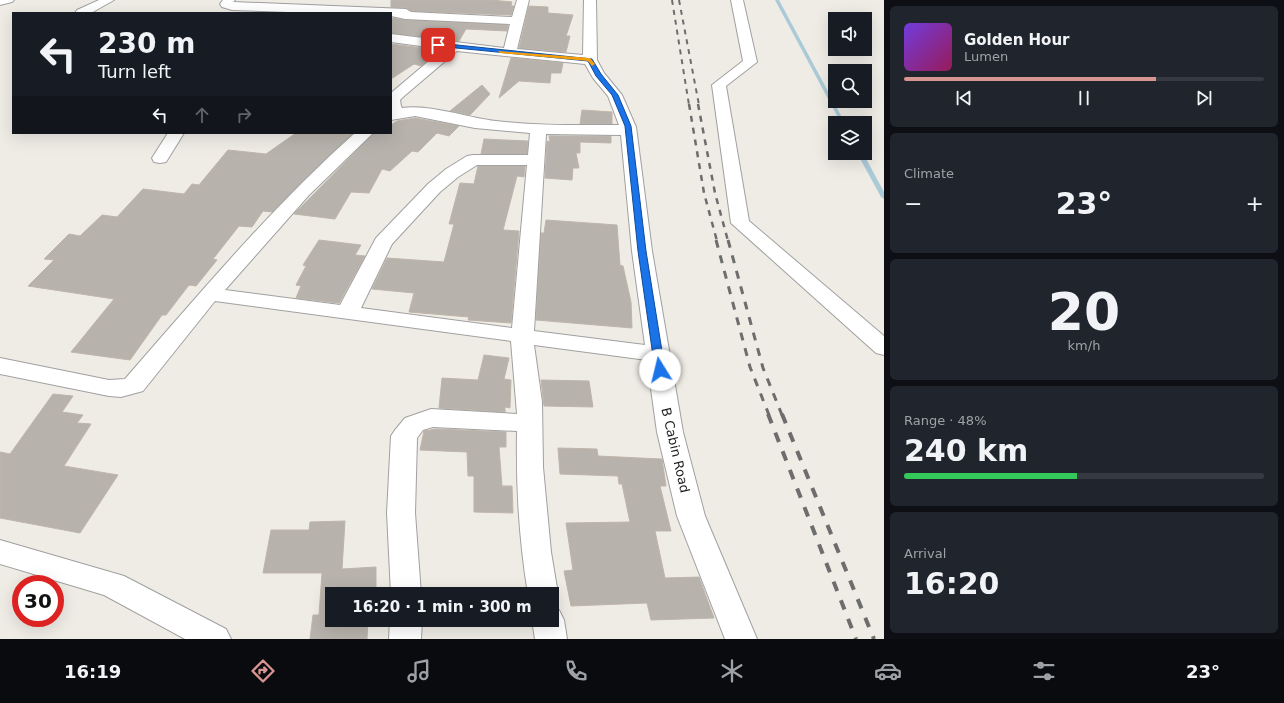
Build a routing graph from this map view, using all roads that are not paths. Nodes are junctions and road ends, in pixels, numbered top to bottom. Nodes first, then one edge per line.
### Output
1 (8, 0) edge
2 (108, 0) edge
3 (229, 0) edge
4 (342, 0) edge
5 (413, 0) edge
6 (523, 0) edge
7 (590, 0) edge
8 (737, 0) edge
9 (0, 1) edge
10 (467, 6) dead end
11 (335, 10) junction
12 (83, 12) edge
13 (370, 12) edge
14 (392, 13) edge
15 (405, 14) junction
16 (463, 18) junction
17 (517, 21) junction
18 (392, 35) edge
19 (392, 37) edge
20 (454, 47) junction
21 (509, 53) junction
22 (590, 60) junction
23 (394, 113) edge
24 (538, 128) junction
25 (628, 130) junction
26 (175, 134) edge
27 (364, 134) edge
28 (160, 158) dead end
29 (535, 160) junction
30 (210, 294) junction
31 (347, 313) junction
32 (522, 336) junction
33 (884, 348) edge
34 (658, 354) junction
35 (0, 366) edge
36 (530, 423) junction
37 (0, 552) edge
38 (406, 587) edge
39 (543, 587) edge
40 (406, 627) edge
41 (549, 627) edge
42 (215, 639) edge
43 (405, 639) edge
44 (551, 639) edge
45 (741, 639) edge

1 - 9 street
2 - 12 street
3 - 11 street
4 - 11 street
5 - 15 street
6 - 17 street
7 - 22 street, B Cabin Road
8 - 33 street
10 - 16 street
11 - 13 street
14 - 15 street
15 - 16 street
15 - 18 street
16 - 17 street
17 - 21 street
19 - 20 street
20 - 21 street
20 - 23 street
21 - 22 street
22 - 25 street, B Cabin Road
23 - 24 street
24 - 25 street
24 - 29 street
25 - 34 street, B Cabin Road
26 - 28 street
27 - 30 street
29 - 31 street
29 - 32 street
30 - 31 street
30 - 35 street
31 - 32 street
32 - 34 street
32 - 36 street
34 - 45 street, B Cabin Road
36 - 38 street
36 - 39 street
37 - 42 street
40 - 43 street
41 - 44 street

